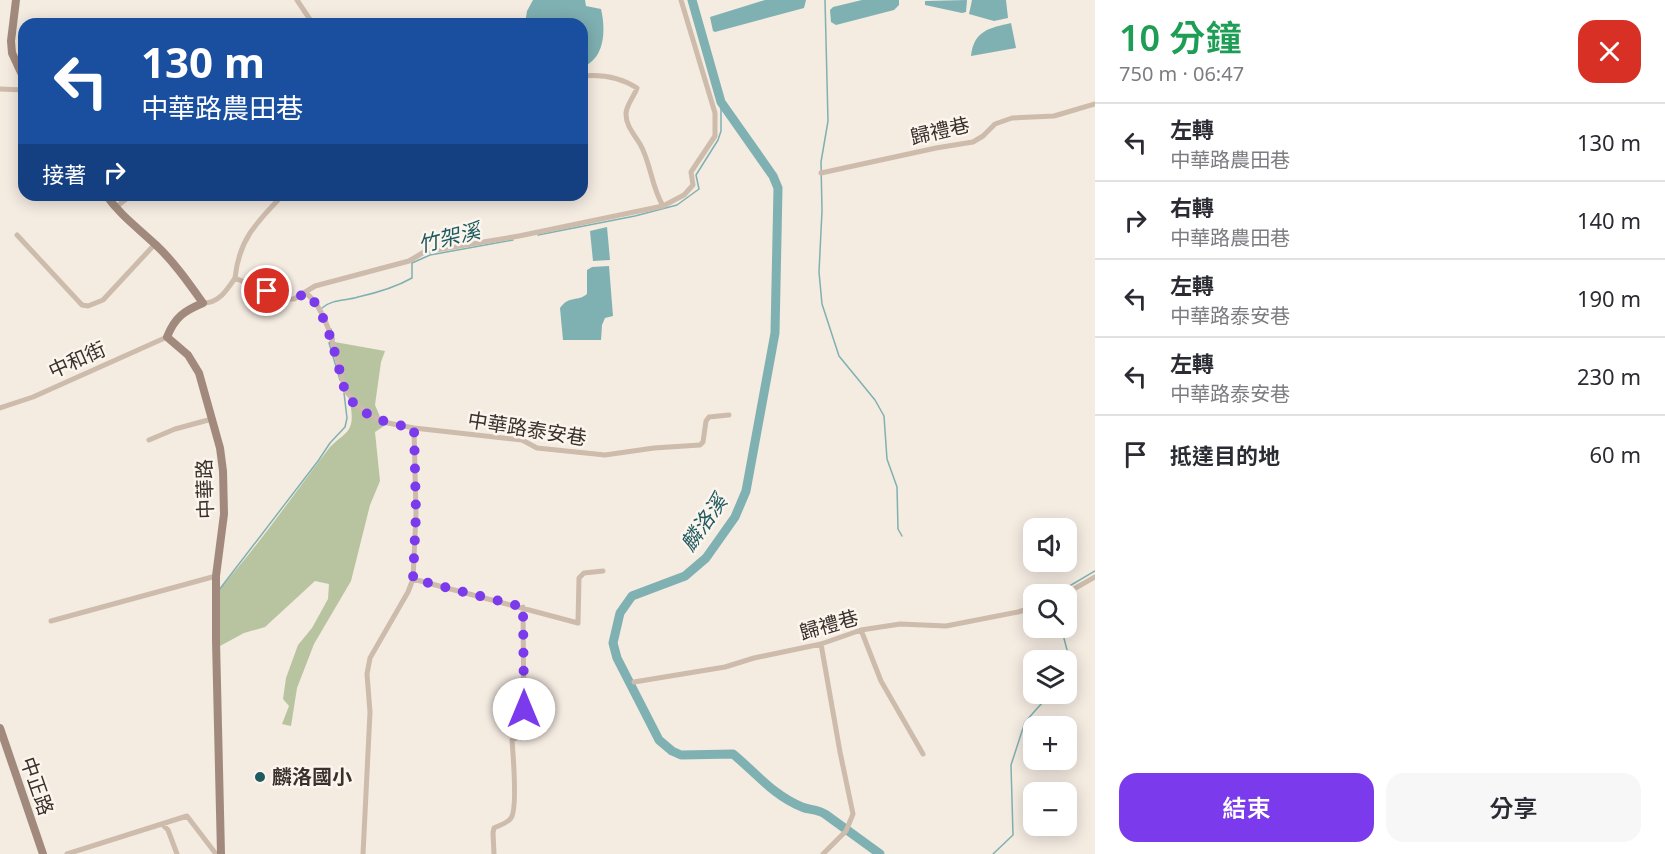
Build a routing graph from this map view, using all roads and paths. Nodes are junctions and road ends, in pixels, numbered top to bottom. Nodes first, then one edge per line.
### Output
1 (16, 0) edge
2 (297, 0) edge
3 (681, 0) edge
4 (309, 18) edge
5 (18, 66) edge
6 (588, 76) edge
7 (0, 89) edge
8 (18, 90) edge
9 (1095, 104) edge
10 (821, 173) dead end
11 (110, 201) edge
12 (124, 201) edge
13 (278, 201) edge
14 (663, 206) junction
15 (115, 208) junction
16 (17, 235) dead end
17 (155, 244) junction
18 (235, 278) junction
19 (306, 293) junction
20 (203, 303) junction
21 (167, 337) junction
22 (0, 408) edge
23 (729, 415) dead end
24 (212, 419) junction
25 (414, 428) junction
26 (149, 440) dead end
27 (603, 571) dead end
28 (216, 576) junction
29 (1095, 577) edge
30 (413, 579) junction
31 (1077, 587) edge
32 (523, 607) junction
33 (1023, 610) edge
34 (51, 621) dead end
35 (861, 630) junction
36 (821, 644) junction
37 (634, 682) dead end
38 (0, 728) edge
39 (923, 754) dead end
40 (163, 825) junction
41 (43, 854) edge
42 (67, 854) edge
43 (177, 854) edge
44 (216, 854) edge
45 (221, 854) edge
46 (363, 854) edge
47 (494, 854) edge
48 (823, 854) edge

1 - 5 street
2 - 4 street
3 - 14 street
6 - 14 street
7 - 8 street
9 - 10 street, 歸禮巷
11 - 15 street
12 - 15 street
13 - 18 street
14 - 19 street
15 - 17 street
16 - 17 street
17 - 20 street
18 - 19 street
18 - 20 street
19 - 25 street, 中華路泰安巷
20 - 21 street
21 - 22 street, 中和街
21 - 24 street, 中華路
23 - 25 street, 中華路泰安巷
24 - 26 street
24 - 28 street, 中華路
25 - 30 street
27 - 32 street
28 - 34 street
28 - 45 street, 中華路
29 - 31 street
30 - 32 street
30 - 46 street
32 - 47 street
33 - 35 street, 歸禮巷
35 - 36 street, 歸禮巷
35 - 39 street
36 - 37 street, 歸禮巷
36 - 48 street
38 - 41 street, 中正路
40 - 42 street
40 - 43 street
40 - 44 street

